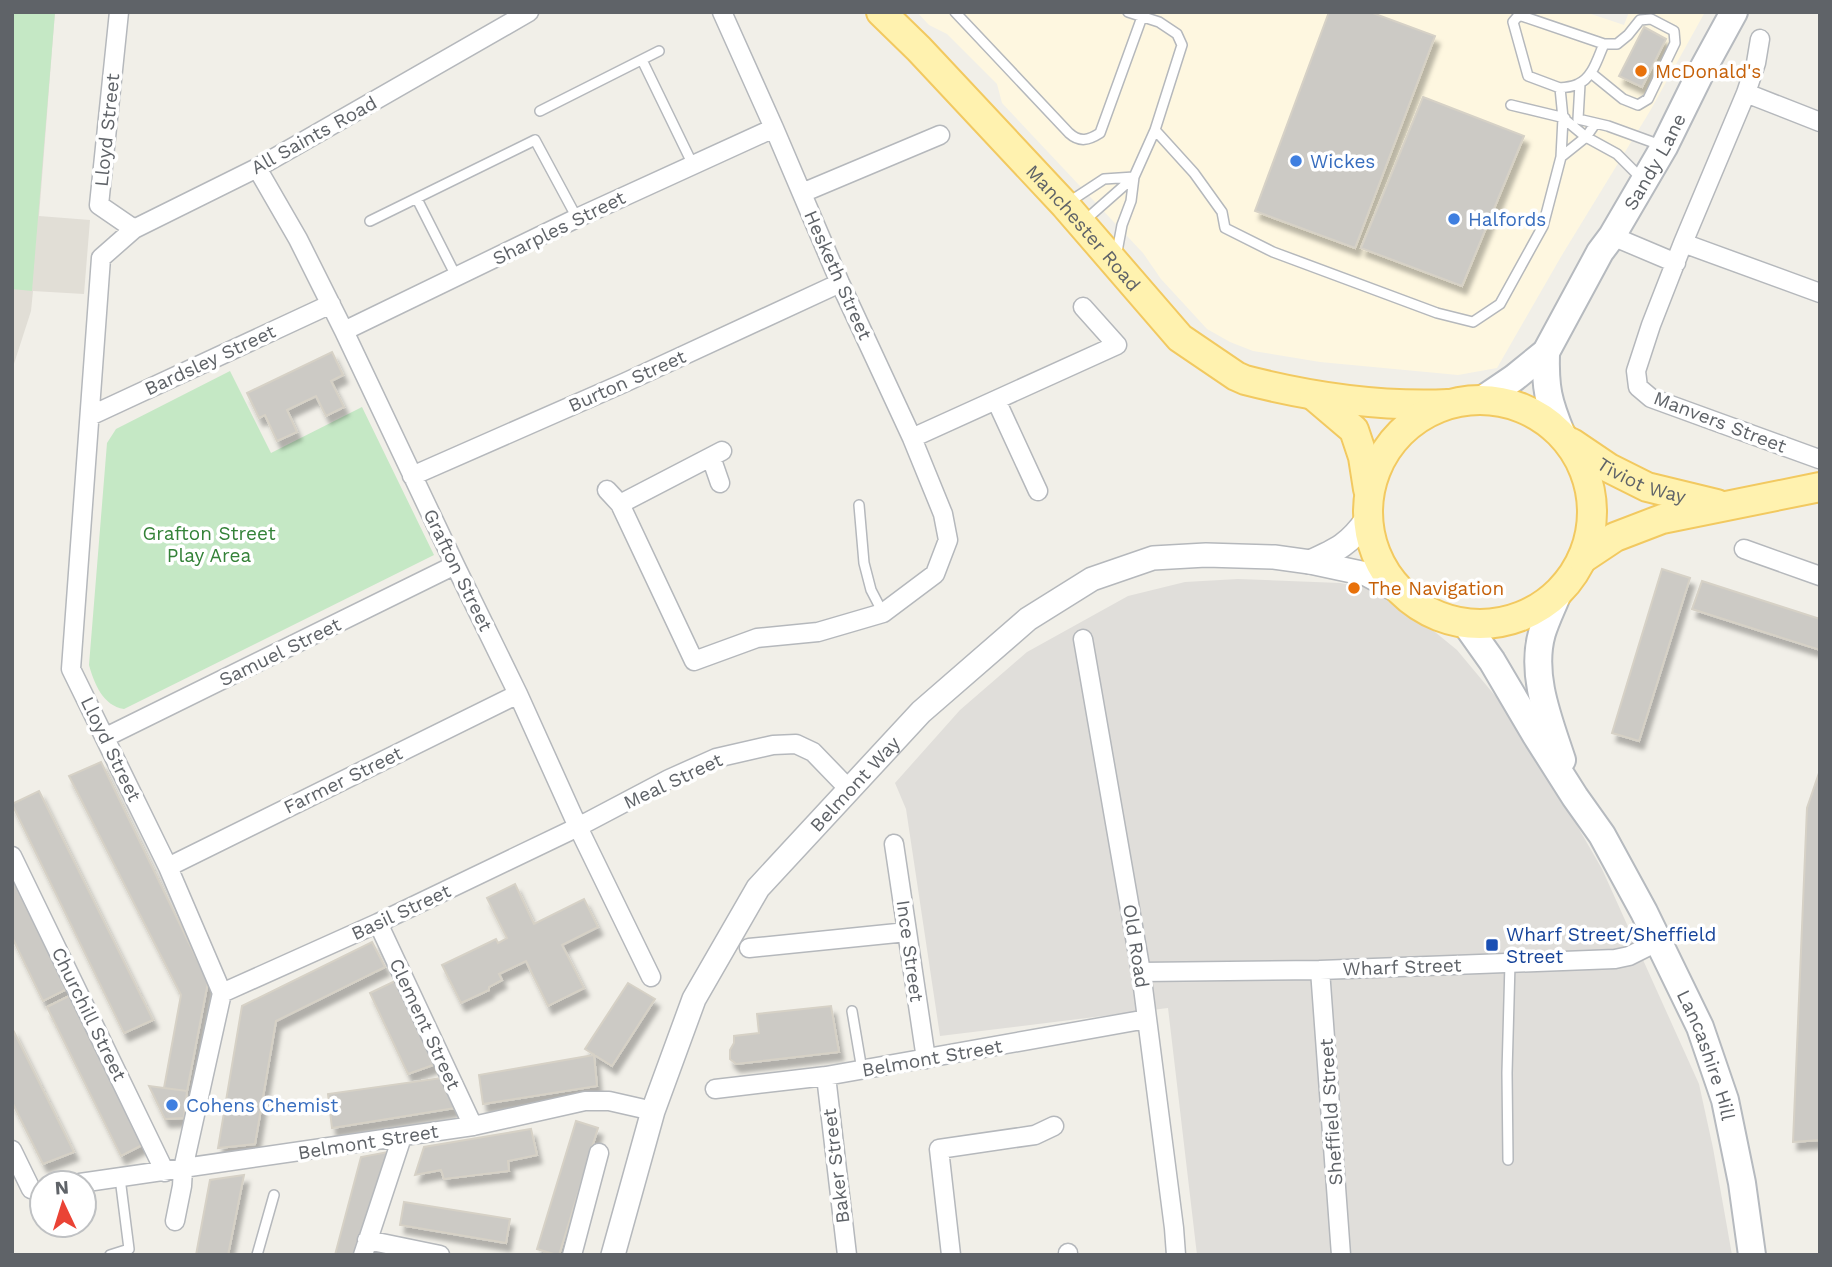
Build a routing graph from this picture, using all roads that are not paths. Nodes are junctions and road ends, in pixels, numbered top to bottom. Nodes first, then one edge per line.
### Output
1 (119, 12) edge
2 (529, 12) edge
3 (722, 12) edge
4 (881, 12) edge
5 (955, 12) edge
6 (1128, 12) edge
7 (1734, 12) edge
8 (1142, 17) junction
9 (1760, 39) dead end
10 (1604, 44) junction
11 (659, 51) dead end
12 (642, 60) junction
13 (1591, 73) junction
14 (1580, 84) junction
15 (1560, 88) junction
16 (1746, 93) junction
17 (1511, 105) dead end
18 (540, 111) dead end
19 (1563, 118) junction
20 (1578, 119) junction
21 (1819, 119) edge
22 (1595, 124) junction
23 (774, 128) junction
24 (1155, 130) junction
25 (940, 135) dead end
26 (1586, 137) junction
27 (1664, 147) junction
28 (1561, 158) junction
29 (693, 165) junction
30 (257, 168) junction
31 (1134, 177) junction
32 (1644, 182) junction
33 (802, 193) junction
34 (417, 199) junction
35 (1073, 214) junction
36 (576, 218) junction
37 (370, 221) dead end
38 (134, 229) junction
39 (1612, 236) junction
40 (1683, 243) junction
41 (101, 258) joint
42 (1115, 262) junction
43 (1675, 263) junction
44 (457, 278) junction
45 (840, 283) junction
46 (1818, 286) edge
47 (331, 304) junction
48 (1083, 307) dead end
49 (344, 331) junction
50 (1546, 352) junction
51 (1314, 396) junction
52 (1483, 399) junction
53 (996, 400) junction
54 (1448, 404) junction
55 (90, 416) junction
56 (912, 438) junction
57 (1564, 438) junction
58 (1819, 459) edge
59 (412, 476) junction
60 (720, 484) dead end
61 (1820, 487) edge
62 (607, 491) dead end
63 (1038, 491) dead end
64 (620, 505) junction
65 (859, 505) dead end
66 (1368, 506) junction
67 (1725, 506) junction
68 (1744, 549) dead end
69 (1582, 559) junction
70 (1310, 562) junction
71 (455, 565) junction
72 (1820, 576) edge
73 (1558, 593) junction
74 (1403, 594) junction
75 (883, 613) junction
76 (1465, 623) junction
77 (1083, 639) dead end
78 (518, 694) junction
79 (106, 737) junction
80 (842, 782) dead end
81 (1575, 797) junction
82 (578, 827) junction
83 (894, 844) dead end
84 (12, 856) edge
85 (168, 866) junction
86 (378, 923) junction
87 (907, 932) junction
88 (1659, 941) junction
89 (749, 948) dead end
90 (1510, 962) junction
91 (1320, 970) junction
92 (1141, 972) junction
93 (651, 977) dead end
94 (222, 993) junction
95 (852, 1011) dead end
96 (1147, 1019) junction
97 (926, 1059) junction
98 (862, 1070) junction
99 (826, 1076) junction
100 (715, 1089) dead end
101 (653, 1111) junction
102 (473, 1126) junction
103 (1054, 1126) dead end
104 (402, 1137) junction
105 (12, 1150) edge
106 (598, 1153) dead end
107 (1508, 1160) dead end
108 (174, 1170) junction
109 (28, 1175) edge
110 (120, 1178) junction
111 (98, 1181) edge
112 (274, 1195) dead end
113 (175, 1221) dead end
114 (365, 1248) edge
115 (110, 1255) edge
116 (257, 1255) edge
117 (440, 1255) edge
118 (572, 1255) edge
119 (613, 1255) edge
120 (847, 1255) edge
121 (951, 1255) edge
122 (1176, 1255) edge
123 (1341, 1255) edge
124 (1752, 1255) edge

1 - 38 street, Lloyd Street
2 - 30 street, All Saints Road
3 - 23 street, Hesketh Street
4 - 35 main road, Manchester Road
5 - 8 lane
6 - 8 lane
7 - 27 main road, Sandy Lane
8 - 24 lane
9 - 16 street
10 - 13 lane
10 - 13 lane
10 - 15 lane
11 - 12 lane
12 - 18 lane
12 - 29 lane
13 - 14 lane
14 - 15 lane
14 - 20 lane
15 - 19 lane
16 - 21 street
16 - 40 street
17 - 19 lane
19 - 20 lane
19 - 26 lane
19 - 28 lane
20 - 22 lane
22 - 26 lane
22 - 27 lane
23 - 29 street, Sharples Street
23 - 33 street, Hesketh Street
24 - 28 lane
24 - 31 lane
25 - 33 street
26 - 28 lane
26 - 32 lane
27 - 32 main road, Sandy Lane
29 - 36 street, Sharples Street
30 - 38 street, All Saints Road
30 - 47 street, Grafton Street
31 - 35 lane
31 - 35 lane
31 - 42 lane
32 - 39 main road, Sandy Lane
33 - 45 street, Hesketh Street
34 - 36 lane
34 - 37 lane
34 - 44 lane
35 - 42 main road, Manchester Road
36 - 44 street, Sharples Street
38 - 41 street, All Saints Road
39 - 43 street
39 - 50 main road, Sandy Lane
40 - 43 street
40 - 46 street
41 - 55 street, Lloyd Street
42 - 51 main road, Manchester Road
43 - 58 street, Manvers Street
44 - 49 street, Sharples Street
45 - 56 street, Hesketh Street
45 - 59 street, Burton Street
47 - 49 street, Grafton Street
47 - 55 street, Bardsley Street
48 - 53 street
49 - 59 street, Grafton Street
50 - 52 main road, Sandy Lane
50 - 57 main road, Sandy Lane
51 - 54 main road, Manchester Road
51 - 66 main road, Manchester Road
52 - 54 main road
52 - 57 main road
53 - 56 street
53 - 63 street
54 - 66 main road
55 - 79 street, Lloyd Street
56 - 75 street, Hesketh Street
57 - 67 main road, Tiviot Way
57 - 69 main road
59 - 71 street, Grafton Street
60 - 64 street
61 - 67 main road, Tiviot Way
62 - 64 street
64 - 75 street
65 - 75 lane
66 - 70 street
66 - 74 main road
67 - 69 main road, Tiviot Way
68 - 72 street
69 - 73 main road
70 - 74 street, Belmont Way
70 - 101 street, Belmont Way
71 - 78 street, Grafton Street
71 - 79 street, Samuel Street
73 - 76 main road
73 - 81 main road, Lancashire Hill
74 - 76 main road
76 - 81 main road, Lancashire Hill
77 - 92 street, Old Road
78 - 82 street, Grafton Street
78 - 85 street, Farmer Street
79 - 85 street, Lloyd Street
80 - 82 street, Meal Street
81 - 88 main road, Lancashire Hill
82 - 86 street, Basil Street
82 - 93 street, Grafton Street
83 - 87 street, Ince Street
84 - 108 street, Churchill Street
85 - 94 street, Lloyd Street
86 - 94 street, Basil Street
86 - 102 street, Clement Street
87 - 89 street
87 - 97 street, Ince Street
88 - 90 street, Wharf Street
88 - 124 main road, Lancashire Hill
90 - 91 street, Wharf Street
90 - 107 lane
91 - 92 street, Wharf Street
91 - 123 street, Sheffield Street
92 - 96 street, Old Road
94 - 108 street
95 - 98 lane
96 - 97 street, Belmont Street
96 - 122 street, Old Road
97 - 98 street, Belmont Street
98 - 99 street, Belmont Street
99 - 100 street, Belmont Street
99 - 120 street, Baker Street
101 - 102 street, Belmont Street
101 - 119 street, Belmont Way
102 - 104 street, Belmont Street
103 - 121 street
104 - 108 street, Belmont Street
104 - 114 street
105 - 109 street
106 - 118 street
108 - 110 street, Belmont Street
108 - 113 street
110 - 111 street, Belmont Street
110 - 115 lane
112 - 116 lane
114 - 117 street

